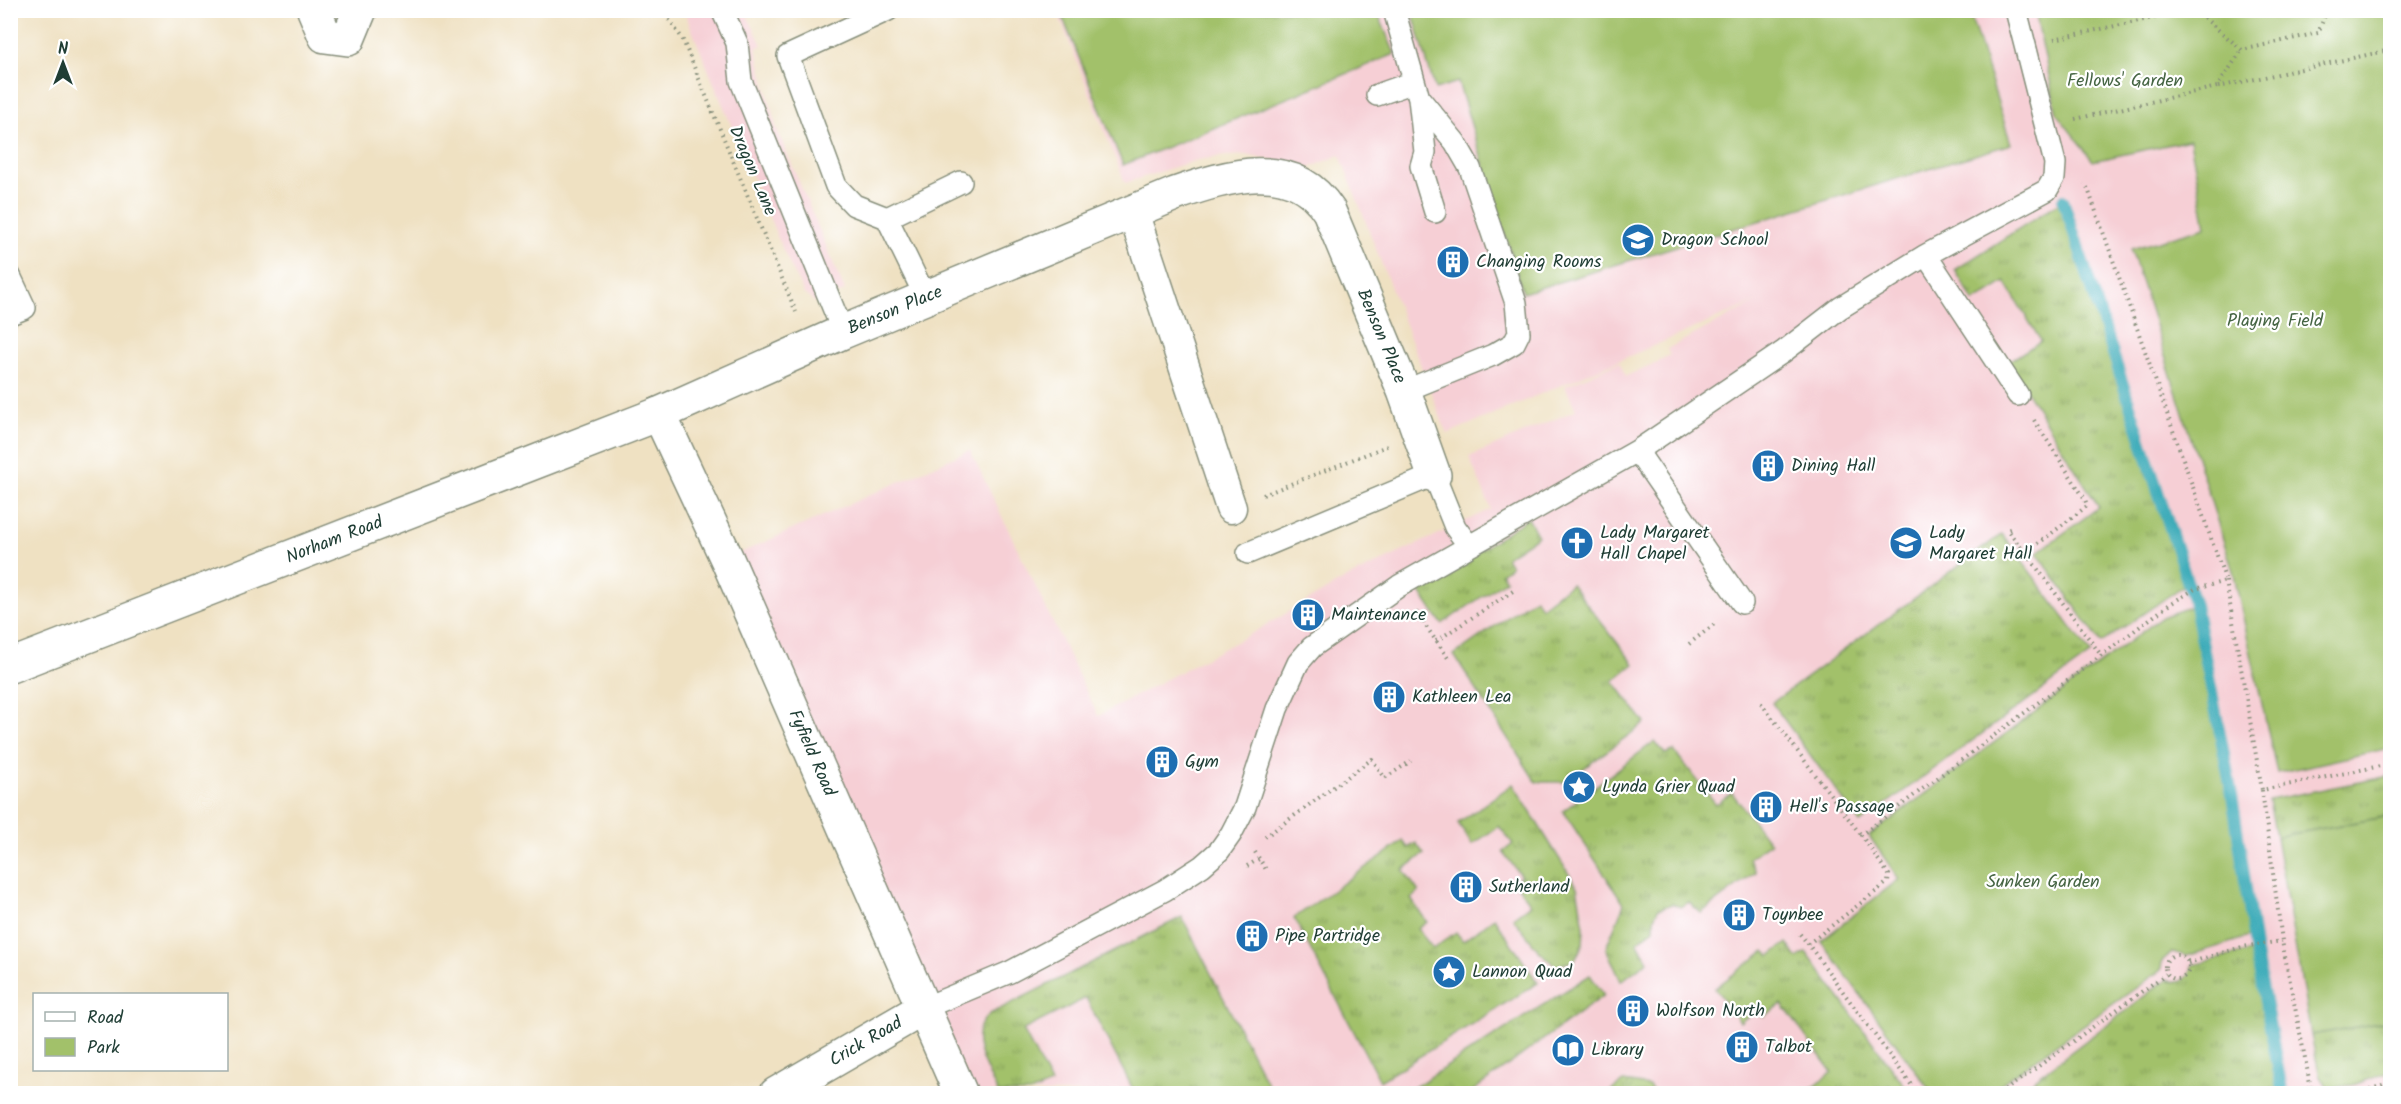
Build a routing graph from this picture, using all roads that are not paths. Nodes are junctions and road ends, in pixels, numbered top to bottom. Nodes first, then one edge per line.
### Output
1 (314, 10) edge
2 (360, 10) edge
3 (722, 10) edge
4 (888, 10) edge
5 (1394, 10) edge
6 (2016, 10) edge
7 (1417, 90) junction
8 (1377, 95) dead end
9 (961, 182) dead end
10 (1133, 212) junction
11 (1435, 212) dead end
12 (887, 218) junction
13 (1926, 255) junction
14 (10, 276) edge
15 (926, 298) junction
16 (10, 314) edge
17 (843, 332) junction
18 (1404, 391) junction
19 (2018, 394) road end
20 (659, 414) junction
21 (1637, 451) junction
22 (1434, 475) junction
23 (1231, 508) road end
24 (1470, 546) junction
25 (1248, 553) dead end
26 (1742, 603) road end
27 (10, 666) edge
28 (924, 1008) junction
29 (776, 1094) edge
30 (961, 1094) edge

1 - 2 street
3 - 17 lane
4 - 12 lane
5 - 7 lane
6 - 13 lane
7 - 8 lane
7 - 11 lane
7 - 18 lane
9 - 12 lane
10 - 15 street, Benson Place
10 - 18 street, Benson Place
10 - 23 street
12 - 15 lane
13 - 19 lane
13 - 21 lane
14 - 16 lane
15 - 17 street, Benson Place
17 - 20 street, Benson Place
18 - 22 street, Benson Place
20 - 27 street, Norham Road
20 - 28 street, Fyfield Road
21 - 24 lane
21 - 26 lane
22 - 24 lane
22 - 25 lane
24 - 28 lane
28 - 29 street, Crick Road
28 - 30 street, Fyfield Road

